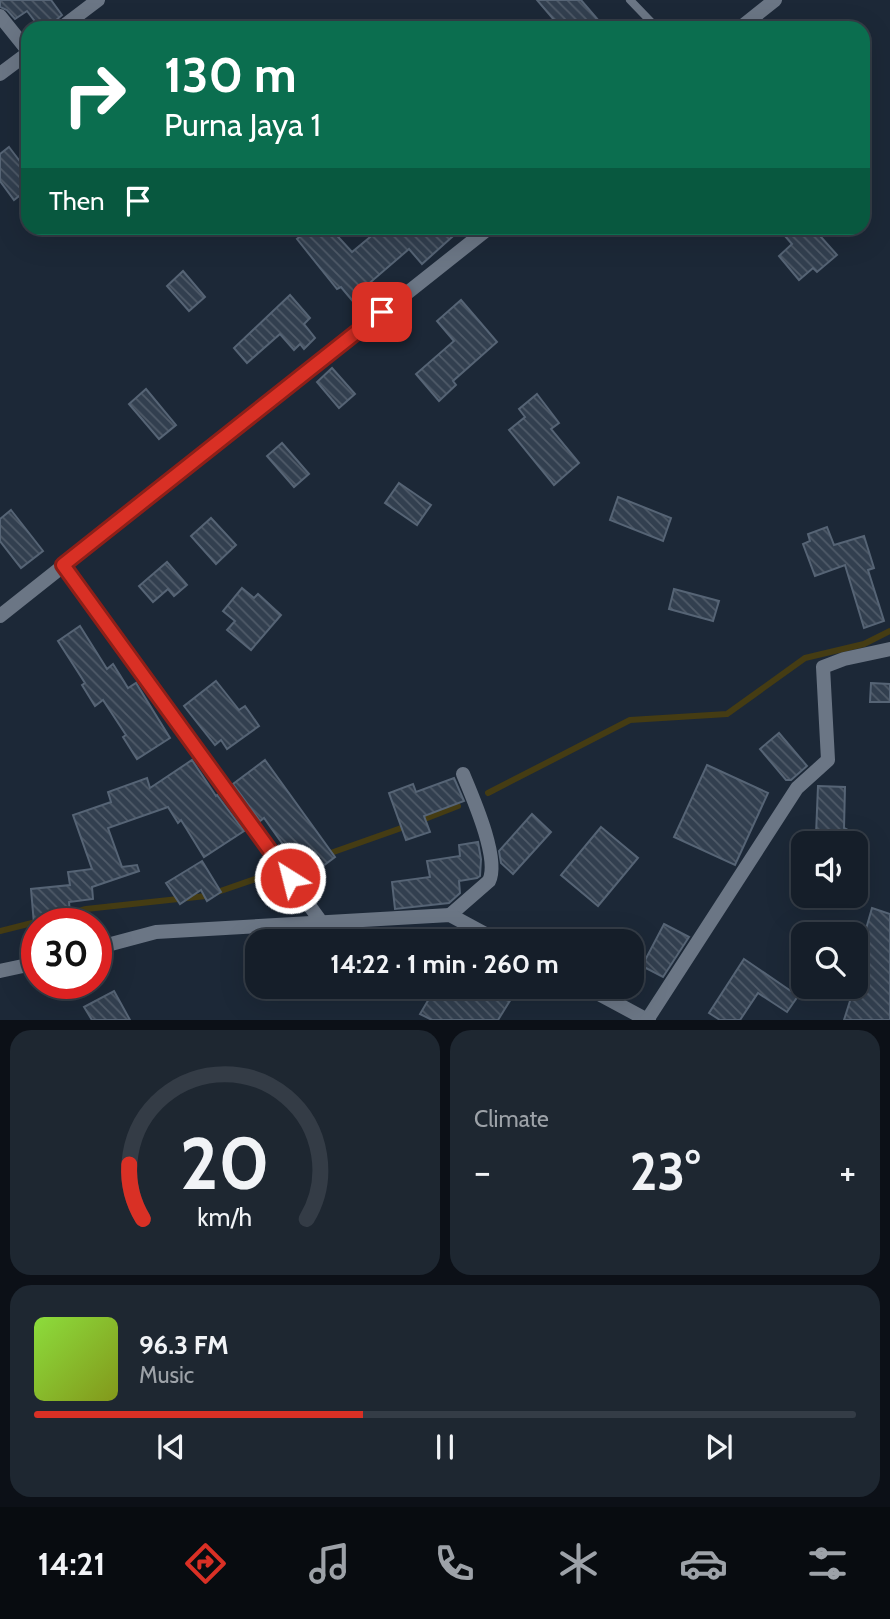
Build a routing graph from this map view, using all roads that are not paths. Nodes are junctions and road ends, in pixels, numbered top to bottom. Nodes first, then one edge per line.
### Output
1 (98, 0) edge
2 (630, 0) edge
3 (775, 0) edge
4 (0, 16) edge
5 (70, 21) edge
6 (650, 21) edge
7 (749, 21) edge
8 (21, 43) edge
9 (21, 58) edge
10 (0, 74) edge
11 (480, 235) edge
12 (63, 565) junction
13 (0, 616) edge
14 (890, 649) edge
15 (463, 774) dead end
16 (450, 915) junction
17 (322, 923) junction
18 (476, 929) edge
19 (112, 944) edge
20 (21, 966) edge
21 (0, 971) edge
22 (609, 999) edge
23 (648, 1020) edge

1 - 5 street
2 - 6 lane
3 - 7 street
4 - 8 street
9 - 10 street
11 - 12 street
12 - 13 street
12 - 17 street
14 - 23 street
15 - 16 street
16 - 17 street
16 - 18 street
17 - 19 street
20 - 21 street
22 - 23 street

